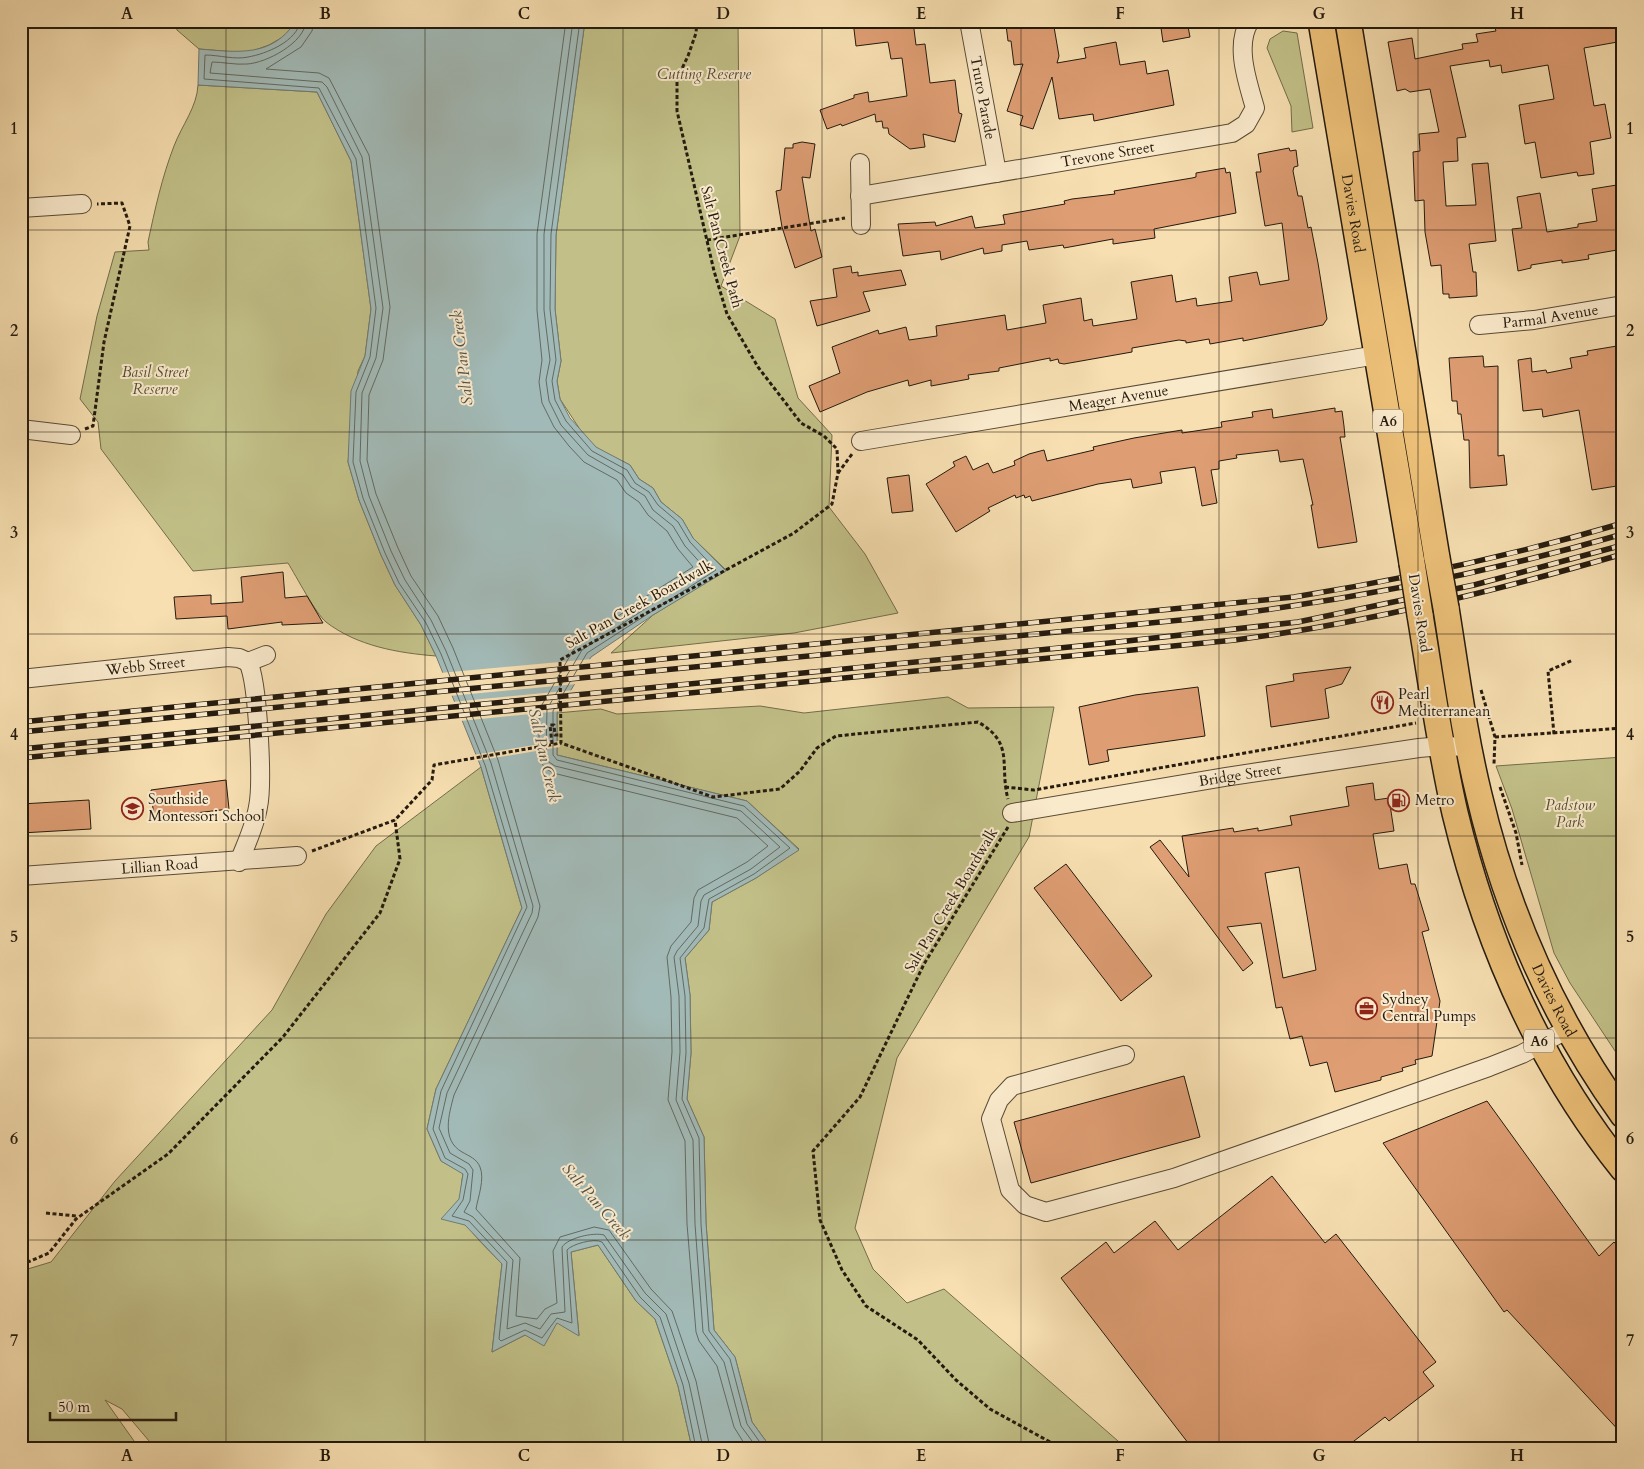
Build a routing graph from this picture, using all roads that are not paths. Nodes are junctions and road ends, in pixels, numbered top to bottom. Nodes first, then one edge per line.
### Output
1 (969, 21) edge
2 (1250, 21) edge
3 (1321, 21) edge
4 (1348, 21) edge
5 (860, 163) dead end
6 (997, 173) junction
7 (860, 196) junction
8 (82, 204) road end
9 (21, 208) edge
10 (861, 221) road end
11 (1623, 305) edge
12 (1397, 315) junction
13 (1479, 325) dead end
14 (1377, 355) junction
15 (21, 429) edge
16 (71, 435) road end
17 (861, 441) road end
18 (266, 655) dead end
19 (248, 662) junction
20 (21, 679) edge
21 (1442, 746) junction
22 (1469, 747) junction
23 (1012, 812) road end
24 (297, 856) road end
25 (239, 862) junction
26 (21, 876) edge
27 (1568, 1029) junction
28 (1541, 1043) junction
29 (1126, 1056) dead end
30 (1623, 1115) edge
31 (1623, 1170) edge

1 - 6 street, Truro Parade
2 - 6 street, Trevone Street
3 - 14 highway, Davies Road / A6
4 - 12 highway, Davies Road / A6
5 - 7 street
6 - 7 street, Trevone Street
7 - 10 street
8 - 9 street
11 - 13 street, Parmal Avenue
12 - 14 highway
12 - 22 highway, Davies Road / A6, bridge
14 - 17 street, Meager Avenue
14 - 21 highway, Davies Road / A6, bridge
15 - 16 street
18 - 19 street
19 - 20 street, Webb Street
19 - 25 street
21 - 22 street, Bridge Street
21 - 23 street, Bridge Street
21 - 28 highway, Davies Road / A6
22 - 27 highway, Davies Road / A6
24 - 25 street, Lillian Road
25 - 26 street, Lillian Road
27 - 28 street
27 - 30 highway, Davies Road / A6
28 - 29 street
28 - 31 highway, Davies Road / A6

